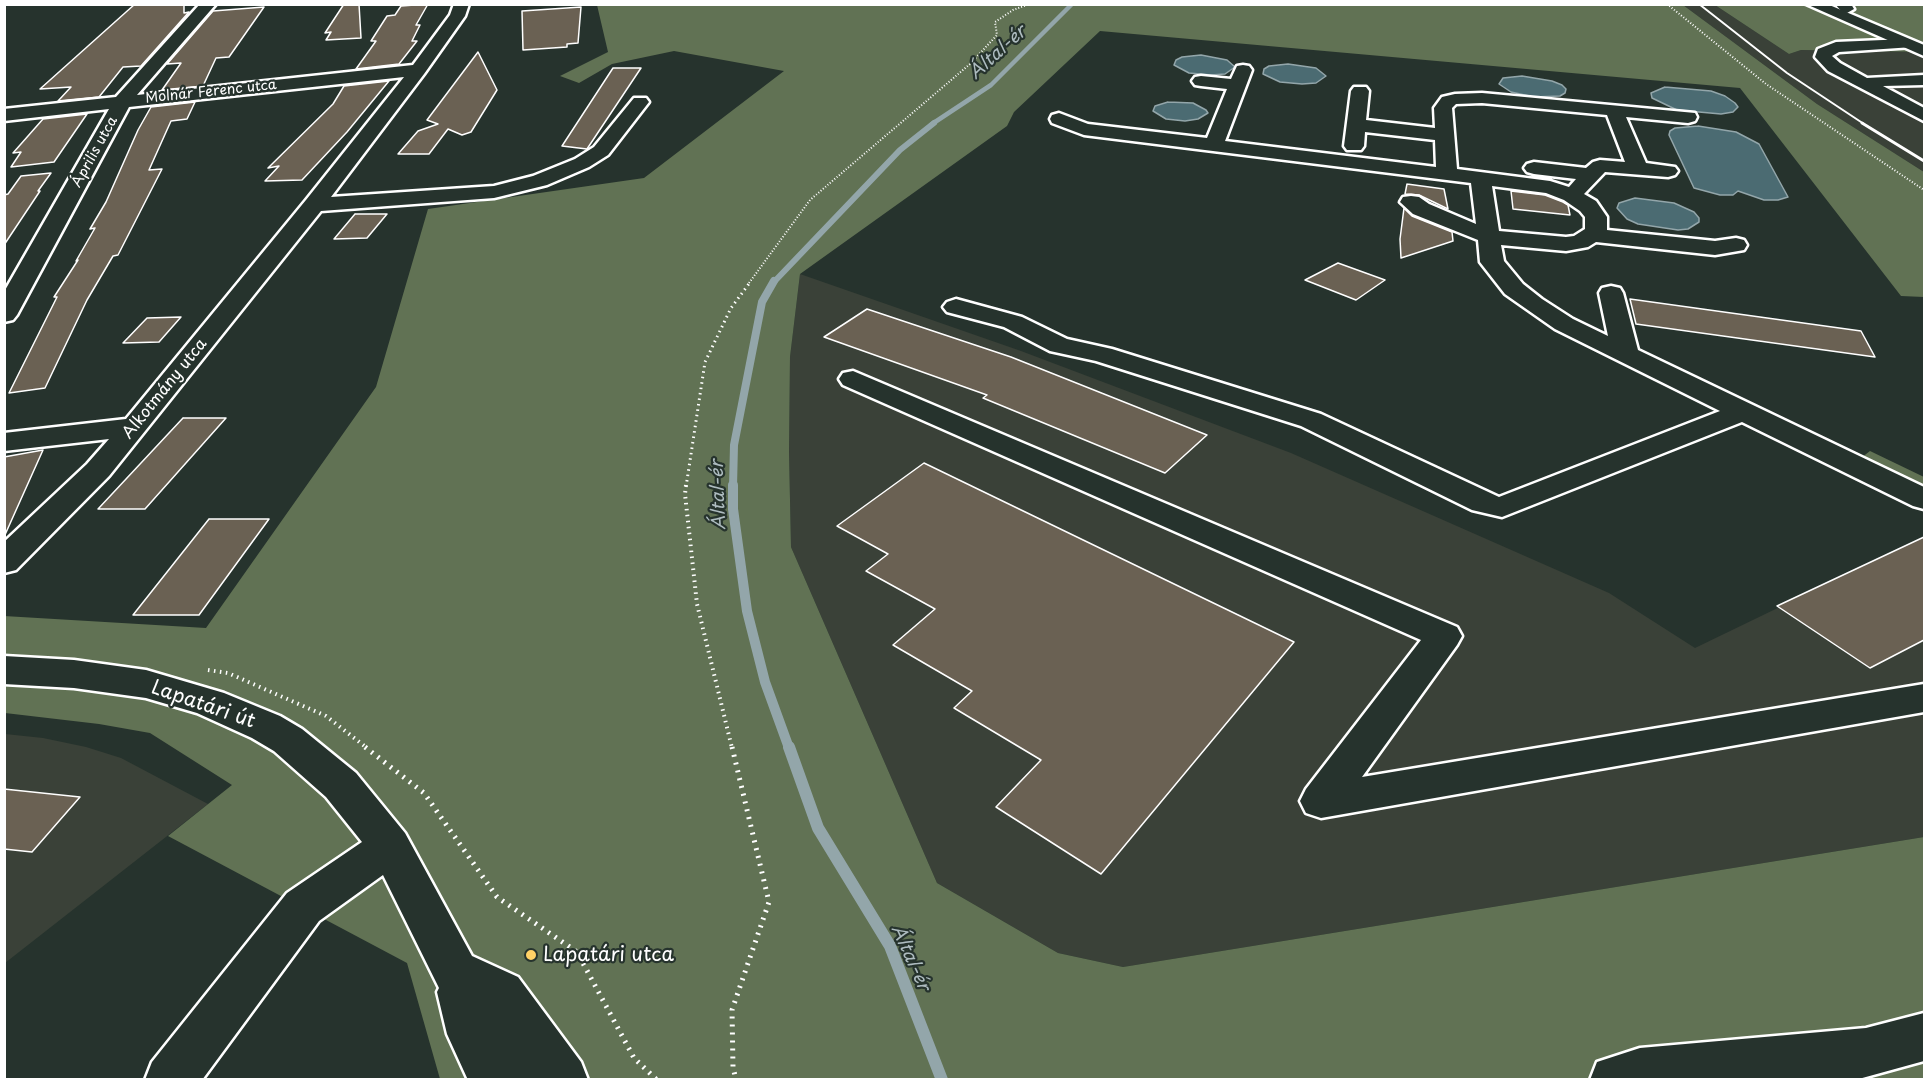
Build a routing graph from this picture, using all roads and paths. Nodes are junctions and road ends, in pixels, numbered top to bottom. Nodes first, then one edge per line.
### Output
1 (209, 4) edge
2 (462, 4) edge
3 (1030, 4) edge
4 (1666, 4) edge
5 (1813, 4) edge
6 (1843, 9) edge
7 (1873, 20) junction
8 (1907, 36) junction
9 (1924, 42) edge
10 (1855, 46) junction
11 (1924, 51) edge
12 (418, 70) junction
13 (1924, 80) edge
14 (1201, 81) dead end
15 (1866, 83) junction
16 (1360, 91) dead end
17 (123, 101) junction
18 (640, 102) dead end
19 (1614, 110) junction
20 (4, 115) edge
21 (1924, 115) edge
22 (1688, 117) dead end
23 (1059, 119) dead end
24 (1356, 125) junction
25 (1445, 135) junction
26 (1214, 145) junction
27 (1353, 162) junction
28 (1447, 167) junction
29 (1638, 169) junction
30 (1668, 171) dead end
31 (1591, 174) junction
32 (1481, 179) junction
33 (1924, 190) edge
34 (1572, 195) junction
35 (1411, 202) dead end
36 (314, 205) junction
37 (1592, 235) junction
38 (1489, 237) junction
39 (1736, 245) dead end
40 (1611, 293) dead end
41 (956, 307) dead end
42 (4, 315) edge
43 (1626, 354) junction
44 (853, 380) dead end
45 (1744, 411) junction
46 (135, 427) junction
47 (4, 442) edge
48 (1924, 499) edge
49 (4, 562) edge
50 (4, 670) edge
51 (1924, 698) edge
52 (390, 846) junction
53 (456, 973) junction
54 (1924, 1037) edge
55 (1867, 1052) junction
56 (170, 1080) edge
57 (495, 1080) edge
58 (526, 1080) edge
59 (563, 1080) edge
60 (736, 1080) edge
61 (1615, 1080) edge
62 (1761, 1080) edge

1 - 17 street, Április utca
2 - 12 street, Alkotmány utca
3 - 60 path
4 - 33 path
5 - 6 street
6 - 7 street
6 - 8 street
6 - 10 street
7 - 8 street
7 - 9 street
8 - 9 street
8 - 10 street
8 - 11 street
10 - 15 street
12 - 17 street, Molnár Ferenc utca
12 - 36 street, Alkotmány utca
13 - 15 street
14 - 26 street
15 - 21 street
16 - 24 street
17 - 20 street, Molnár Ferenc utca
17 - 42 street, Április utca
18 - 36 street
19 - 22 street
19 - 25 street
19 - 29 street
23 - 26 street
24 - 25 street
24 - 27 street
25 - 28 street
26 - 27 street
27 - 28 street
28 - 31 street
28 - 32 street
29 - 30 street
29 - 31 street
31 - 34 street
32 - 34 street
32 - 38 street
34 - 37 street
35 - 38 street
36 - 46 street, Alkotmány utca
37 - 38 street
37 - 39 street
38 - 43 street
40 - 43 street
41 - 45 street
43 - 45 street
44 - 51 street
45 - 48 street
46 - 47 street
46 - 49 street, Alkotmány utca
50 - 52 street, Lapatári út
52 - 53 street, Lapatári út
52 - 56 street
53 - 57 street, Lapatári út
53 - 58 street, Lapatári út
53 - 59 street
54 - 55 street
55 - 61 street
55 - 62 street

